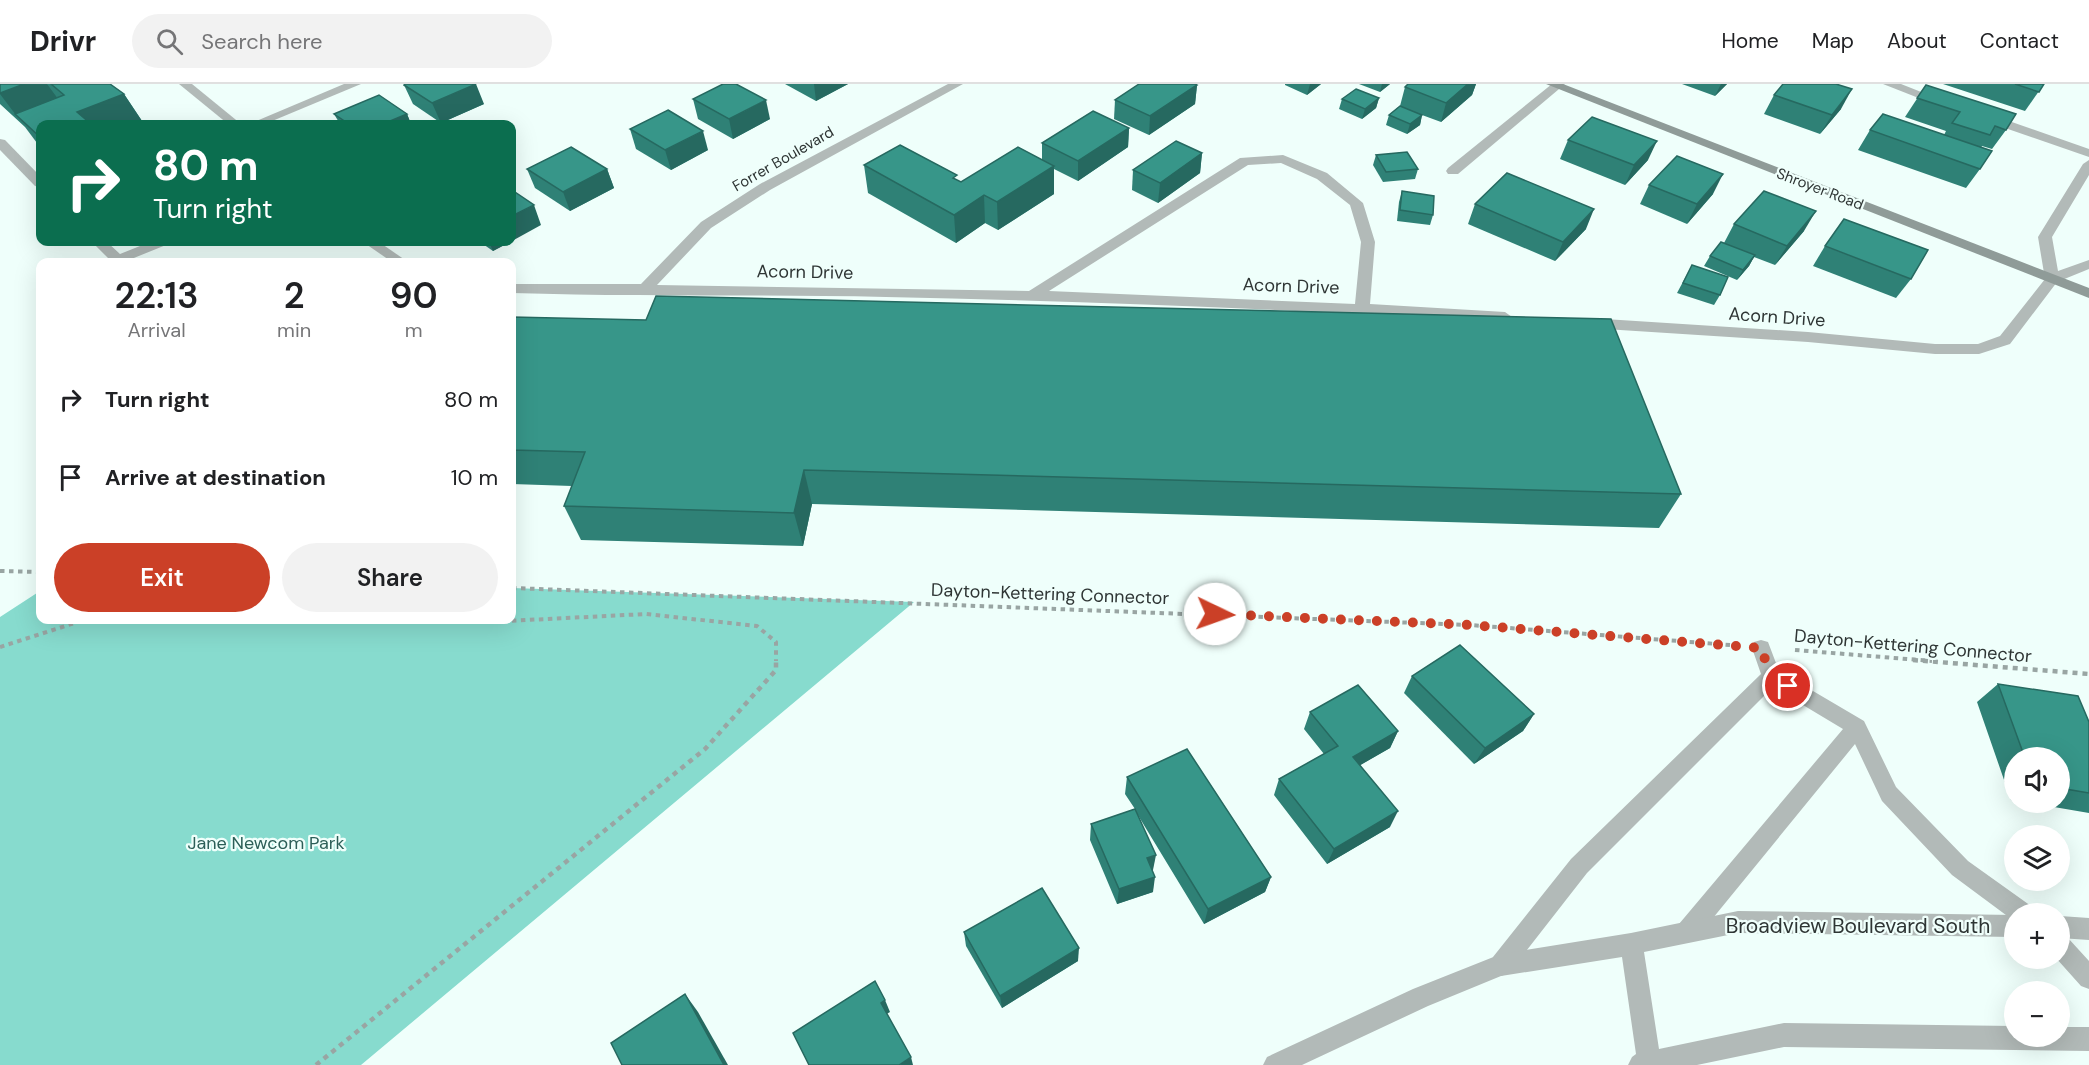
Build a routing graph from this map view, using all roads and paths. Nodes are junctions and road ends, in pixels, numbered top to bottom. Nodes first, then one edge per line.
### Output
1 (185, 84) edge
2 (355, 84) edge
3 (957, 84) edge
4 (1889, 84) edge
5 (1556, 85) edge
6 (1956, 107) edge
7 (1978, 115) edge
8 (229, 120) edge
9 (265, 120) edge
10 (0, 143) edge
11 (2089, 153) edge
12 (2089, 164) edge
13 (1453, 171) dead end
14 (36, 179) edge
15 (103, 246) edge
16 (151, 246) edge
17 (376, 246) edge
18 (116, 258) edge
19 (123, 258) edge
20 (395, 258) edge
21 (2089, 264) edge
22 (2052, 279) junction
23 (516, 289) edge
24 (645, 289) junction
25 (2089, 293) edge
26 (1033, 295) junction
27 (1362, 309) junction
28 (1523, 319) edge
29 (1570, 322) edge
30 (0, 571) edge
31 (36, 572) edge
32 (516, 588) edge
33 (516, 620) edge
34 (72, 624) edge
35 (0, 647) edge
36 (1761, 648) junction
37 (2089, 674) edge
38 (1771, 676) junction
39 (1857, 727) junction
40 (2008, 903) edge
41 (2004, 926) edge
42 (2070, 928) edge
43 (2089, 929) edge
44 (1687, 932) junction
45 (1631, 944) junction
46 (2070, 957) edge
47 (1502, 965) junction
48 (2089, 978) edge
49 (2089, 1039) edge
50 (1647, 1064) edge
51 (316, 1065) edge
52 (1275, 1065) edge

1 - 8 street
2 - 9 street
3 - 24 street, Forrer Boulevard
4 - 6 street
5 - 13 street
5 - 22 main road, Shroyer Road
7 - 11 street
10 - 14 street
12 - 22 street
15 - 18 street
16 - 19 street
17 - 20 street
21 - 22 street
22 - 25 main road, Shroyer Road
22 - 29 street, Acorn Drive
23 - 24 street, Acorn Drive
24 - 26 street, Acorn Drive
26 - 27 street, Acorn Drive
26 - 27 street
27 - 28 street, Acorn Drive
30 - 31 path
32 - 36 path, Dayton-Kettering Connector
33 - 51 path
34 - 35 path
36 - 37 path, Dayton-Kettering Connector
36 - 38 street
38 - 39 street
38 - 47 street
39 - 40 street
39 - 44 street
41 - 44 street, Broadview Boulevard South
42 - 43 street
44 - 45 street, Broadview Boulevard South
45 - 47 street, Broadview Boulevard South
45 - 50 street
46 - 48 street
47 - 52 street, Broadview Boulevard South
49 - 50 street

